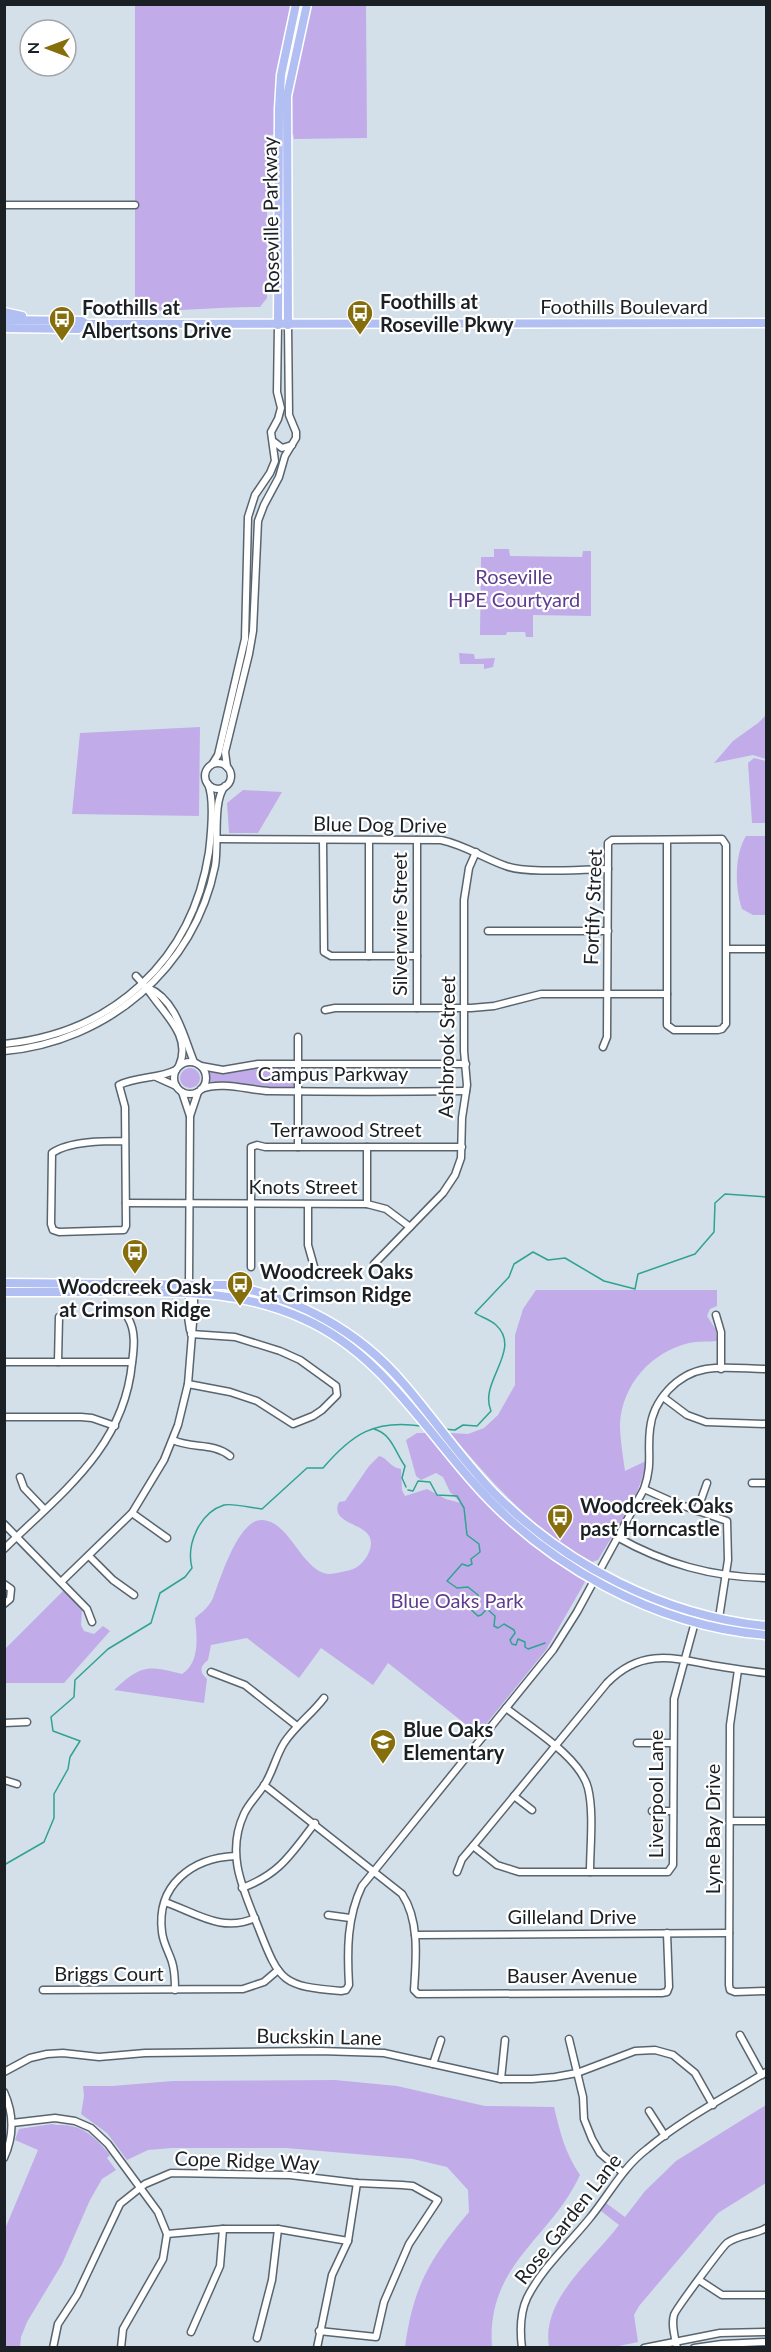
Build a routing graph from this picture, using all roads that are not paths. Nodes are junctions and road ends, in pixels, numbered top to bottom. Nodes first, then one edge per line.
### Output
1 (296, 4) edge
2 (307, 4) edge
3 (286, 75) junction
4 (4, 205) edge
5 (135, 205) dead end
6 (4, 312) edge
7 (4, 320) edge
8 (766, 322) edge
9 (30, 324) junction
10 (278, 324) junction
11 (288, 324) junction
12 (4, 328) edge
13 (4, 333) edge
14 (276, 424) junction
15 (294, 426) junction
16 (272, 441) junction
17 (294, 443) junction
18 (256, 532) junction
19 (247, 550) junction
20 (254, 591) junction
21 (213, 763) junction
22 (227, 767) junction
23 (208, 784) junction
24 (225, 786) junction
25 (218, 839) junction
26 (323, 840) junction
27 (417, 840) junction
28 (667, 840) junction
29 (369, 841) junction
30 (476, 852) junction
31 (608, 869) junction
32 (488, 931) dead end
33 (608, 931) junction
34 (727, 949) junction
35 (766, 949) edge
36 (369, 956) junction
37 (417, 956) junction
38 (136, 976) dead end
39 (145, 986) junction
40 (608, 994) junction
41 (667, 994) junction
42 (417, 1008) junction
43 (464, 1008) junction
44 (325, 1010) dead end
45 (298, 1037) dead end
46 (4, 1044) edge
47 (603, 1047) dead end
48 (4, 1051) edge
49 (194, 1062) junction
50 (298, 1064) junction
51 (466, 1064) junction
52 (201, 1066) junction
53 (178, 1068) junction
54 (155, 1077) junction
55 (176, 1086) junction
56 (200, 1090) junction
57 (182, 1091) junction
58 (466, 1091) junction
59 (298, 1092) junction
60 (190, 1116) junction
61 (125, 1141) junction
62 (298, 1147) junction
63 (367, 1147) junction
64 (462, 1147) junction
65 (126, 1203) junction
66 (189, 1203) junction
67 (251, 1203) junction
68 (367, 1204) junction
69 (308, 1205) junction
70 (410, 1227) junction
71 (374, 1264) dead end
72 (251, 1267) dead end
73 (315, 1270) dead end
74 (4, 1283) edge
75 (189, 1288) junction
76 (4, 1292) edge
77 (717, 1315) dead end
78 (59, 1317) dead end
79 (128, 1318) dead end
80 (191, 1334) junction
81 (4, 1362) edge
82 (58, 1362) junction
83 (132, 1362) junction
84 (721, 1369) junction
85 (766, 1369) edge
86 (188, 1384) junction
87 (663, 1397) junction
88 (4, 1417) edge
89 (766, 1424) edge
90 (115, 1426) junction
91 (173, 1440) junction
92 (231, 1456) dead end
93 (20, 1477) dead end
94 (707, 1483) dead end
95 (752, 1483) dead end
96 (766, 1483) edge
97 (644, 1489) junction
98 (44, 1509) junction
99 (697, 1511) junction
100 (132, 1512) junction
101 (4, 1524) edge
102 (17, 1536) junction
103 (617, 1537) junction
104 (167, 1538) dead end
105 (4, 1549) edge
106 (90, 1556) junction
107 (597, 1575) junction
108 (725, 1576) junction
109 (766, 1578) edge
110 (61, 1582) junction
111 (4, 1584) edge
112 (134, 1595) dead end
113 (4, 1604) edge
114 (719, 1618) junction
115 (92, 1622) dead end
116 (695, 1622) junction
117 (766, 1626) edge
118 (766, 1635) edge
119 (684, 1658) junction
120 (738, 1670) junction
121 (211, 1671) dead end
122 (766, 1673) edge
123 (324, 1698) dead end
124 (507, 1708) junction
125 (27, 1722) dead end
126 (4, 1723) edge
127 (297, 1726) junction
128 (637, 1743) dead end
129 (673, 1743) junction
130 (555, 1747) junction
131 (4, 1780) edge
132 (17, 1784) dead end
133 (264, 1785) junction
134 (514, 1796) junction
135 (532, 1810) dead end
136 (651, 1811) dead end
137 (673, 1811) junction
138 (730, 1821) junction
139 (766, 1821) edge
140 (315, 1823) junction
141 (473, 1846) junction
142 (235, 1856) junction
143 (373, 1869) junction
144 (457, 1872) dead end
145 (590, 1872) junction
146 (242, 1888) junction
147 (165, 1902) junction
148 (328, 1915) dead end
149 (255, 1918) junction
150 (350, 1918) junction
151 (667, 1933) junction
152 (729, 1933) junction
153 (415, 1935) junction
154 (278, 1970) junction
155 (43, 1990) dead end
156 (175, 1990) junction
157 (766, 1991) edge
158 (740, 2035) dead end
159 (570, 2039) dead end
160 (441, 2040) dead end
161 (505, 2040) dead end
162 (433, 2064) junction
163 (4, 2072) edge
164 (577, 2073) junction
165 (764, 2074) edge
166 (501, 2079) junction
167 (4, 2092) edge
168 (713, 2105) junction
169 (649, 2111) dead end
170 (12, 2123) junction
171 (665, 2136) junction
172 (4, 2158) edge
173 (622, 2172) junction
174 (357, 2183) junction
175 (139, 2188) junction
176 (766, 2228) edge
177 (223, 2229) junction
178 (278, 2229) junction
179 (167, 2234) junction
180 (348, 2241) junction
181 (699, 2280) junction
182 (766, 2295) edge
183 (319, 2331) junction
184 (191, 2332) dead end
185 (766, 2332) edge
186 (257, 2338) dead end
187 (766, 2342) edge
188 (676, 2344) edge
189 (53, 2348) edge
190 (121, 2348) edge
191 (317, 2348) edge
192 (522, 2348) edge
193 (644, 2348) edge
194 (694, 2348) edge

1 - 3 main road, Roseville Parkway
2 - 3 main road, Roseville Parkway
3 - 10 main road, Roseville Parkway
3 - 11 main road, Roseville Parkway
4 - 5 street
6 - 9 main road
7 - 9 main road, Foothills Boulevard
8 - 11 main road, Foothills Boulevard
9 - 10 main road, Foothills Boulevard
9 - 12 main road, Foothills Boulevard
9 - 13 main road
10 - 11 main road, Foothills Boulevard
10 - 14 street, Roseville Parkway
11 - 15 street, Roseville Parkway
14 - 15 street
14 - 16 street
15 - 17 street
16 - 17 street
16 - 19 street
17 - 18 street
18 - 19 street
18 - 20 street
19 - 20 street
19 - 21 street
20 - 22 street
21 - 22 street
21 - 23 street
22 - 24 street
23 - 24 street
23 - 39 street
24 - 25 street
25 - 26 street, Blue Dog Drive
25 - 39 street
26 - 29 street, Blue Dog Drive
26 - 36 street
27 - 29 street, Blue Dog Drive
27 - 30 street, Blue Dog Drive
27 - 37 street, Silverwire Street
28 - 31 street, Fortify Street
28 - 34 street
28 - 41 street
29 - 36 street
30 - 31 street, Blue Dog Drive
30 - 43 street, Ashbrook Street
31 - 33 street, Fortify Street
32 - 33 street
33 - 40 street, Fortify Street
34 - 35 street
34 - 41 street
36 - 37 street
37 - 42 street, Silverwire Street
38 - 39 street
39 - 46 street
39 - 48 street
39 - 49 street
39 - 53 street
40 - 41 street
40 - 43 street
40 - 47 street, Fortify Street
42 - 43 street
42 - 44 street
43 - 51 street, Ashbrook Street
45 - 50 street
49 - 52 street
49 - 53 street
50 - 51 street, Campus Parkway
50 - 52 street, Campus Parkway
50 - 59 street
51 - 58 street, Ashbrook Street
52 - 56 street
53 - 54 street
53 - 55 street
54 - 55 street
54 - 61 street
55 - 57 street
56 - 57 street
56 - 59 street, Campus Parkway
56 - 60 street
57 - 60 street
58 - 59 street, Campus Parkway
58 - 64 street, Ashbrook Street
59 - 62 street
60 - 66 street
61 - 65 street
61 - 65 street
62 - 63 street, Terrawood Street
62 - 67 street, Terrawood Street
63 - 64 street, Terrawood Street
63 - 68 street
64 - 70 street, Ashbrook Street
65 - 66 street, Knots Street
66 - 67 street, Knots Street
66 - 75 street
67 - 69 street, Knots Street
67 - 72 street
68 - 69 street, Knots Street
68 - 70 street, Knots Street
69 - 73 street
70 - 71 street, Ashbrook Street
74 - 75 main road
75 - 76 main road
75 - 80 street
75 - 107 main road
75 - 107 main road
77 - 84 street
78 - 82 street
79 - 83 street
80 - 86 street
80 - 86 street
81 - 82 street
82 - 83 street
83 - 90 street
84 - 85 street
84 - 87 street
86 - 91 street
87 - 89 street
87 - 97 street
88 - 90 street
90 - 98 street
91 - 92 street
91 - 100 street
93 - 98 street
94 - 99 street
95 - 96 street
97 - 99 street
97 - 103 street
98 - 102 street
99 - 108 street
100 - 104 street
100 - 106 street
101 - 102 street
102 - 105 street
102 - 110 street
103 - 107 street
103 - 108 street
106 - 110 street
106 - 112 street
107 - 114 main road
107 - 116 main road
107 - 124 street
108 - 109 street
108 - 114 street
110 - 115 street
111 - 113 street
114 - 117 main road
116 - 118 main road
116 - 119 street, Liverpool Lane
119 - 120 street
119 - 129 street, Liverpool Lane
119 - 130 street
120 - 122 street
120 - 138 street, Lyne Bay Drive
121 - 127 street
123 - 127 street
124 - 130 street
124 - 143 street
125 - 126 street
127 - 133 street
128 - 129 street
129 - 137 street, Liverpool Lane
130 - 134 street
130 - 145 street
131 - 132 street
133 - 140 street
133 - 142 street
134 - 135 street
134 - 141 street
136 - 137 street
137 - 145 street, Liverpool Lane
138 - 139 street
138 - 152 street, Lyne Bay Drive
140 - 143 street
140 - 146 street
141 - 144 street
141 - 145 street, Liverpool Lane
142 - 146 street
142 - 147 street
143 - 150 street
143 - 153 street
146 - 149 street
147 - 149 street
147 - 156 street
148 - 150 street
149 - 154 street
150 - 154 street
151 - 152 street, Gilleland Drive
151 - 153 street, Gilleland Drive
151 - 153 street, Bauser Avenue
152 - 157 street, Lyne Bay Drive
154 - 156 street, Briggs Court
155 - 156 street, Briggs Court
158 - 165 street
159 - 164 street
160 - 162 street
161 - 166 street
162 - 163 street, Buckskin Lane
162 - 166 street, Buckskin Lane
164 - 166 street, Buckskin Lane
164 - 168 street, Buckskin Lane
164 - 173 street
165 - 168 street, Rose Garden Lane
167 - 170 street
168 - 171 street, Rose Garden Lane
169 - 171 street
170 - 172 street
170 - 175 street
171 - 173 street, Rose Garden Lane
173 - 192 street, Rose Garden Lane
174 - 175 street, Cope Ridge Way
174 - 180 street
174 - 183 street, Cope Ridge Way
175 - 179 street
175 - 189 street, Cope Ridge Way
176 - 181 street
177 - 178 street
177 - 179 street
177 - 184 street
178 - 180 street
178 - 186 street
179 - 190 street
180 - 183 street
181 - 182 street
181 - 188 street
183 - 191 street
185 - 188 street
187 - 194 street
188 - 193 street

